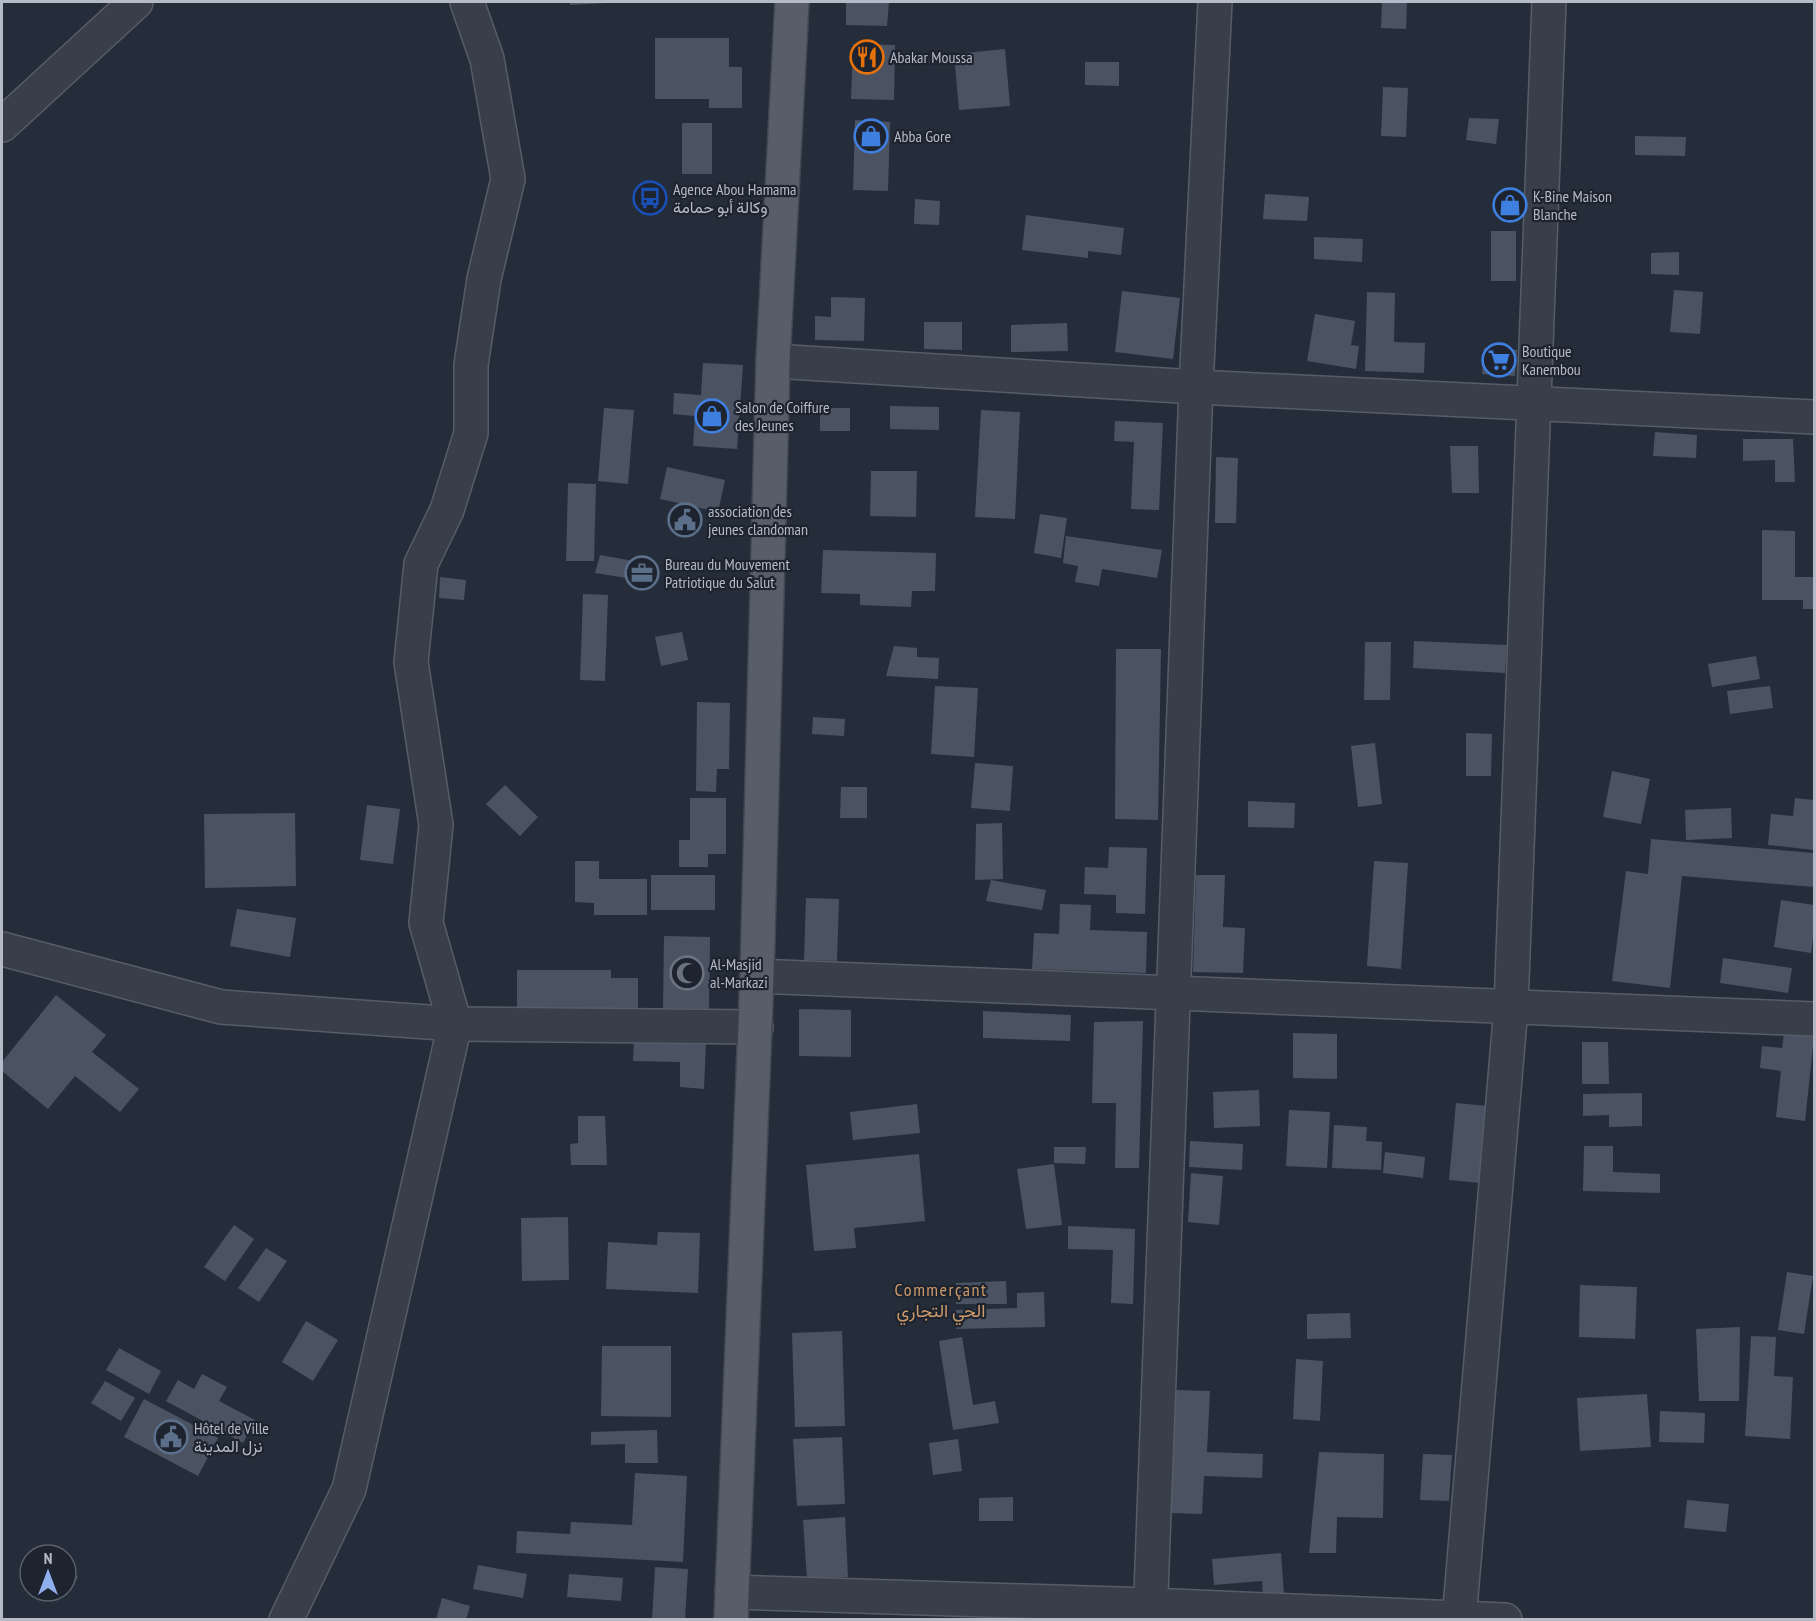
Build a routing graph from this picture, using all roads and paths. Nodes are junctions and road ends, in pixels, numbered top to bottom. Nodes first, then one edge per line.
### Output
1 (135, 2) edge
2 (467, 2) edge
3 (792, 2) edge
4 (1215, 2) edge
5 (1549, 2) edge
6 (2, 124) edge
7 (773, 361) junction
8 (1196, 387) junction
9 (1535, 404) junction
10 (1815, 417) edge
11 (2, 949) edge
12 (757, 976) junction
13 (1173, 994) junction
14 (1511, 1007) junction
15 (1815, 1019) edge
16 (455, 1024) junction
17 (756, 1027) junction
18 (732, 1606) edge
19 (1150, 1612) edge
20 (1460, 1619) edge
21 (286, 1620) edge
22 (1505, 1620) edge

1 - 6 street
2 - 16 street
3 - 7 main road
4 - 8 street
5 - 9 street
7 - 8 street
7 - 12 main road
8 - 9 street
8 - 13 street
9 - 10 street
9 - 14 street
11 - 16 street
12 - 13 street
12 - 17 main road
13 - 14 street
13 - 19 street
14 - 15 street
14 - 20 street
16 - 17 street
16 - 21 street
17 - 18 main road
18 - 19 street
19 - 20 street
20 - 22 street

